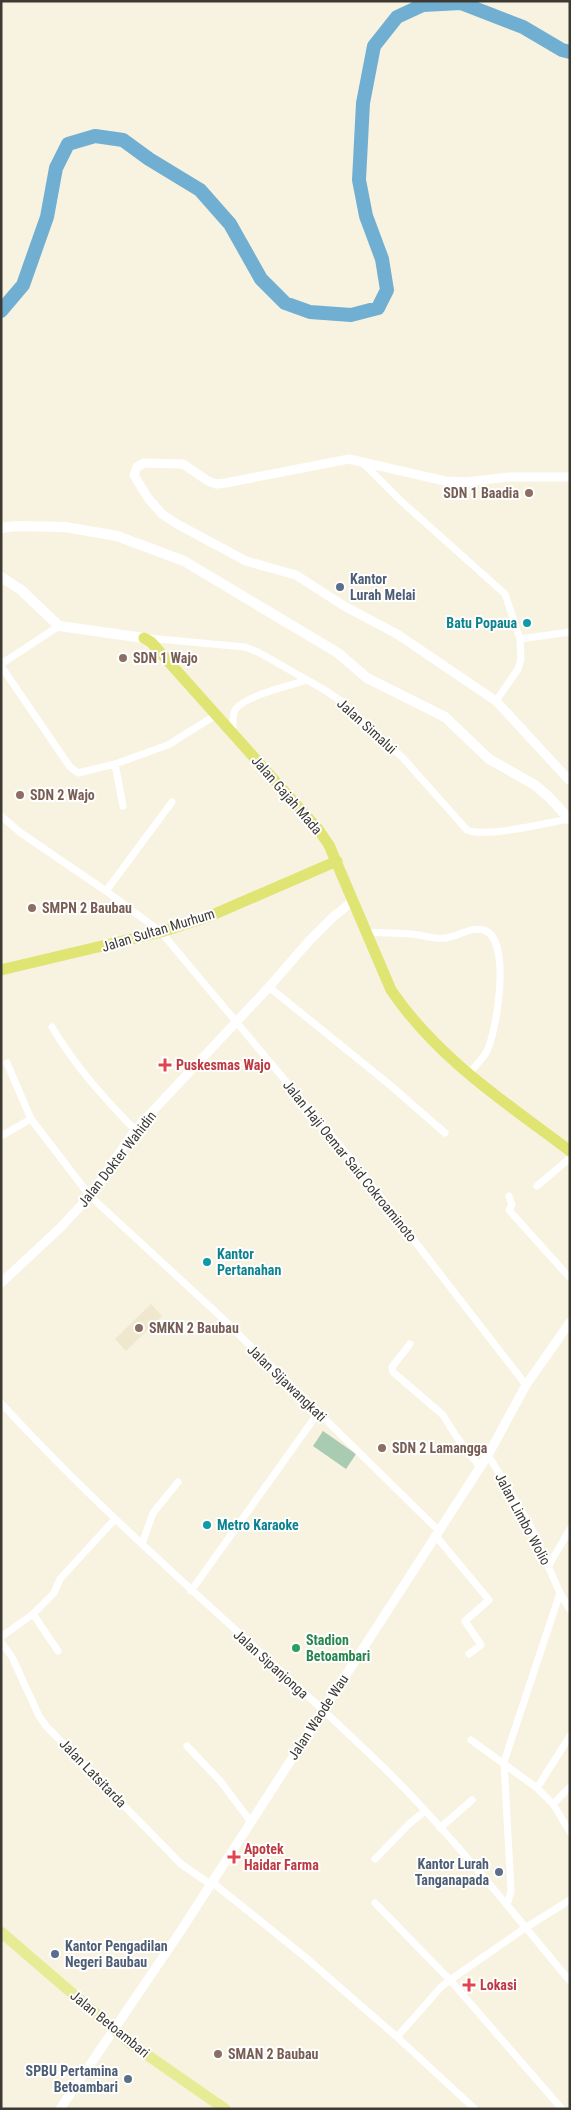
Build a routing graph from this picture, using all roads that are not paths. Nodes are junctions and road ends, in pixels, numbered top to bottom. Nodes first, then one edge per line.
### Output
1 (360, 460) junction
2 (570, 478) edge
3 (1, 528) edge
4 (1, 577) edge
5 (59, 626) junction
6 (570, 632) edge
7 (144, 638) junction
8 (520, 639) junction
9 (1, 665) edge
10 (307, 680) junction
11 (496, 701) junction
12 (216, 715) junction
13 (233, 735) junction
14 (115, 764) junction
15 (570, 781) edge
16 (172, 802) dead end
17 (123, 806) dead end
18 (1, 816) edge
19 (569, 820) edge
20 (337, 861) junction
21 (106, 891) junction
22 (353, 901) junction
23 (161, 932) junction
24 (366, 932) junction
25 (1, 970) edge
26 (269, 986) junction
27 (237, 1021) junction
28 (52, 1027) dead end
29 (7, 1063) dead end
30 (468, 1074) junction
31 (31, 1119) junction
32 (135, 1130) junction
33 (445, 1133) dead end
34 (1, 1136) edge
35 (570, 1151) edge
36 (570, 1158) edge
37 (537, 1186) dead end
38 (90, 1196) junction
39 (509, 1196) dead end
40 (570, 1278) edge
41 (1, 1283) edge
42 (570, 1322) edge
43 (410, 1344) dead end
44 (526, 1385) junction
45 (1, 1403) edge
46 (318, 1413) junction
47 (488, 1455) junction
48 (480, 1467) junction
49 (178, 1482) dead end
50 (116, 1519) junction
51 (570, 1530) edge
52 (437, 1533) junction
53 (142, 1544) junction
54 (549, 1565) junction
55 (191, 1590) junction
56 (560, 1593) junction
57 (570, 1610) edge
58 (33, 1614) junction
59 (1, 1637) edge
60 (1, 1642) edge
61 (58, 1650) dead end
62 (469, 1654) dead end
63 (322, 1710) junction
64 (570, 1736) edge
65 (471, 1740) dead end
66 (187, 1746) dead end
67 (504, 1762) junction
68 (570, 1787) edge
69 (537, 1788) junction
70 (472, 1800) dead end
71 (553, 1804) junction
72 (425, 1811) junction
73 (250, 1822) junction
74 (440, 1828) junction
75 (570, 1832) edge
76 (376, 1859) dead end
77 (211, 1883) junction
78 (570, 1900) edge
79 (375, 1903) dead end
80 (507, 1905) junction
81 (525, 1928) junction
82 (1, 1932) edge
83 (1, 1939) edge
84 (450, 1980) junction
85 (570, 1980) edge
86 (111, 2032) junction
87 (397, 2037) junction
88 (221, 2108) edge
89 (60, 2109) edge
90 (475, 2109) edge
91 (562, 2109) edge

1 - 2 street
1 - 8 street
1 - 11 street
3 - 19 main road
4 - 5 main road
5 - 7 main road
5 - 9 street
6 - 8 street
7 - 10 street, Jalan Simalui
7 - 12 highway, Jalan Gajah Mada
8 - 11 street
9 - 14 street
10 - 13 street
10 - 19 street, Jalan Simalui
11 - 15 street
12 - 13 highway, Jalan Gajah Mada
12 - 14 street
13 - 20 highway, Jalan Gajah Mada
14 - 17 street
16 - 21 street
18 - 21 street, Jalan Haji Oemar Said Cokroaminoto
20 - 22 highway, Jalan Gajah Mada
20 - 23 highway, Jalan Sultan Murhum
21 - 23 street, Jalan Haji Oemar Said Cokroaminoto
22 - 24 highway, Jalan Gajah Mada
22 - 26 street, Jalan Dokter Wahidin
23 - 25 highway, Jalan Sultan Murhum
23 - 27 street, Jalan Haji Oemar Said Cokroaminoto
24 - 30 highway, Jalan Gajah Mada
24 - 30 street
26 - 27 street, Jalan Dokter Wahidin
26 - 33 street
27 - 32 street, Jalan Dokter Wahidin
27 - 44 street, Jalan Haji Oemar Said Cokroaminoto
28 - 32 street
29 - 31 street, Jalan Sijawangkati
30 - 35 highway, Jalan Gajah Mada
31 - 34 street
31 - 38 street, Jalan Sijawangkati
32 - 38 street, Jalan Dokter Wahidin
36 - 37 street
38 - 41 street, Jalan Dokter Wahidin
38 - 46 street, Jalan Sijawangkati
39 - 40 street
42 - 44 street, Jalan Waode Wau
43 - 48 street
44 - 47 street, Jalan Waode Wau
45 - 50 street, Jalan Sipanjonga
46 - 52 street, Jalan Sijawangkati
46 - 55 street
47 - 48 street, Jalan Waode Wau
47 - 54 street, Jalan Limbo Wolio
48 - 52 street, Jalan Waode Wau
49 - 53 street
50 - 53 street, Jalan Sipanjonga
50 - 58 street
51 - 54 street
52 - 62 street, Jalan Sijawangkati
52 - 63 street, Jalan Waode Wau
53 - 55 street, Jalan Sipanjonga
54 - 56 street, Jalan Limbo Wolio
55 - 63 street, Jalan Sipanjonga
56 - 57 street, Jalan Limbo Wolio
56 - 67 street
58 - 59 street
58 - 61 street
60 - 77 street, Jalan Latsitarda
63 - 72 street, Jalan Sipanjonga
63 - 73 street, Jalan Waode Wau
64 - 69 street
65 - 67 street
66 - 73 street
67 - 69 street
67 - 80 street
68 - 71 street
69 - 71 street
70 - 74 street
71 - 75 street
72 - 74 street, Jalan Sipanjonga
72 - 76 street
73 - 77 street, Jalan Waode Wau
74 - 80 street, Jalan Sipanjonga
77 - 86 street, Jalan Waode Wau
77 - 87 street, Jalan Latsitarda
78 - 81 street
79 - 84 street
80 - 81 street, Jalan Sipanjonga
81 - 84 street
81 - 85 street, Jalan Sipanjonga
82 - 86 main road, Jalan Betoambari
83 - 86 main road, Jalan Betoambari
84 - 87 street
84 - 91 street
86 - 88 main road, Jalan Betoambari
86 - 89 street, Jalan Waode Wau
87 - 90 street, Jalan Latsitarda

